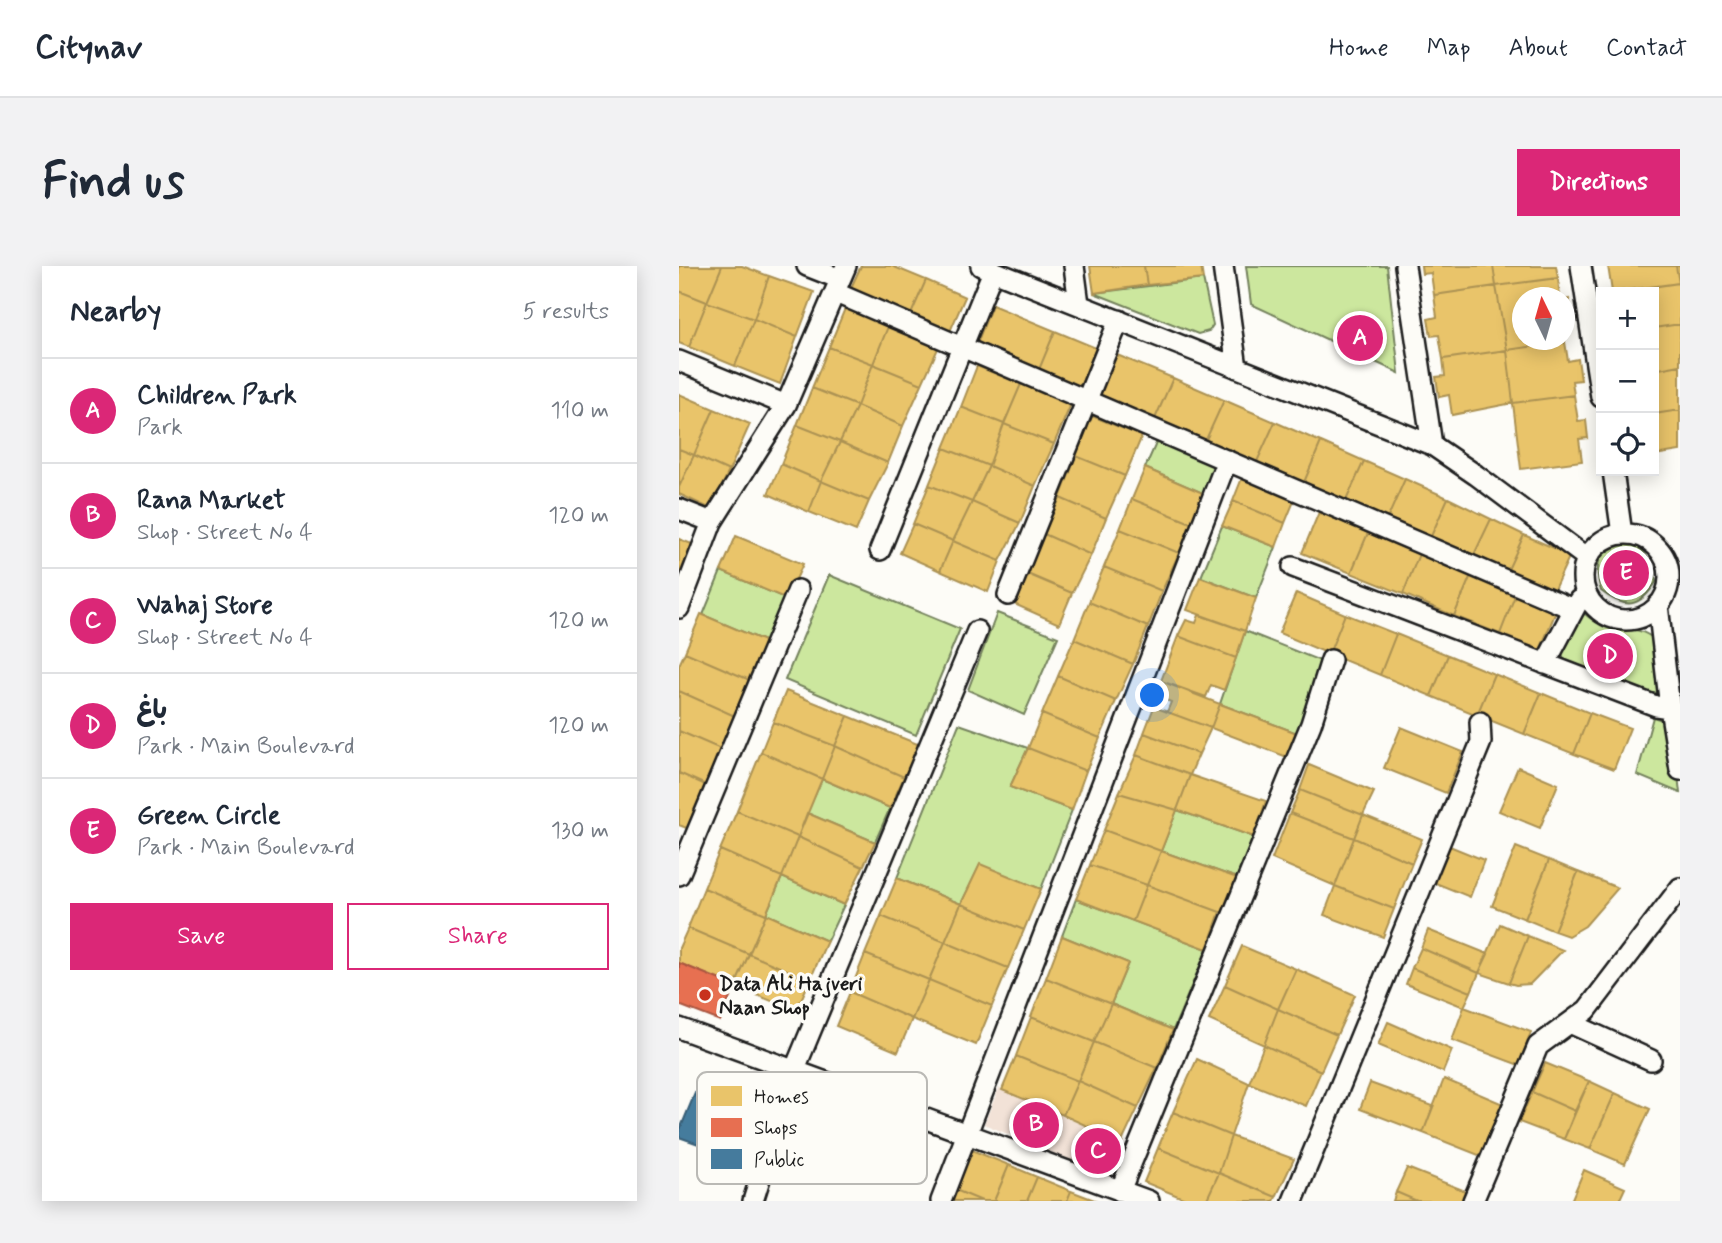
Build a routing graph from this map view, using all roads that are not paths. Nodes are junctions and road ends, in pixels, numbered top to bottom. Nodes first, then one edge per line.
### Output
1 (807, 266) edge
2 (1074, 266) edge
3 (1223, 266) edge
4 (1405, 266) edge
5 (1581, 266) edge
6 (987, 269) edge
7 (841, 279) edge
8 (1079, 304) junction
9 (1118, 320) junction
10 (963, 346) junction
11 (679, 361) edge
12 (1596, 364) edge
13 (1237, 368) junction
14 (1086, 400) junction
15 (786, 405) junction
16 (1432, 444) junction
17 (1227, 460) junction
18 (1614, 476) edge
19 (679, 509) edge
20 (712, 522) junction
21 (1622, 534) junction
22 (880, 550) dead end
23 (1671, 553) edge
24 (1587, 558) junction
25 (1293, 566) dead end
26 (798, 590) dead end
27 (1585, 590) junction
28 (1668, 593) edge
29 (1008, 595) dead end
30 (679, 608) edge
31 (1573, 609) junction
32 (977, 631) dead end
33 (1331, 660) dead end
34 (1545, 664) junction
35 (1669, 708) junction
36 (1481, 722) dead end
37 (1680, 770) edge
38 (687, 836) edge
39 (679, 875) edge
40 (1680, 888) edge
41 (1570, 1023) junction
42 (679, 1028) edge
43 (1651, 1060) dead end
44 (794, 1071) joint
45 (927, 1119) edge
46 (967, 1134) junction
47 (758, 1184) edge
48 (1120, 1191) junction
49 (753, 1201) edge
50 (941, 1201) edge
51 (1149, 1201) edge
52 (1293, 1201) edge
53 (1473, 1201) edge

1 - 7 street
2 - 8 street
3 - 13 street
4 - 16 street
5 - 12 street
6 - 8 street
6 - 10 street
7 - 10 street
7 - 15 street
8 - 9 street
9 - 13 street
9 - 14 street
10 - 14 street
10 - 22 street
11 - 15 street
13 - 16 street
14 - 17 street
14 - 29 street
15 - 20 street
16 - 24 street
17 - 31 street
17 - 46 street
18 - 21 street
19 - 20 street
20 - 30 street
21 - 23 street
21 - 24 street
23 - 28 street
24 - 27 street
25 - 34 street
26 - 38 street
27 - 28 street
27 - 31 street
28 - 35 street
31 - 34 street
32 - 44 street
33 - 48 street
34 - 35 street
35 - 37 street
36 - 52 street
38 - 39 street
40 - 41 street
41 - 43 street
41 - 53 street
42 - 44 street
45 - 46 street
46 - 48 street
46 - 50 street
47 - 49 street
48 - 51 street

